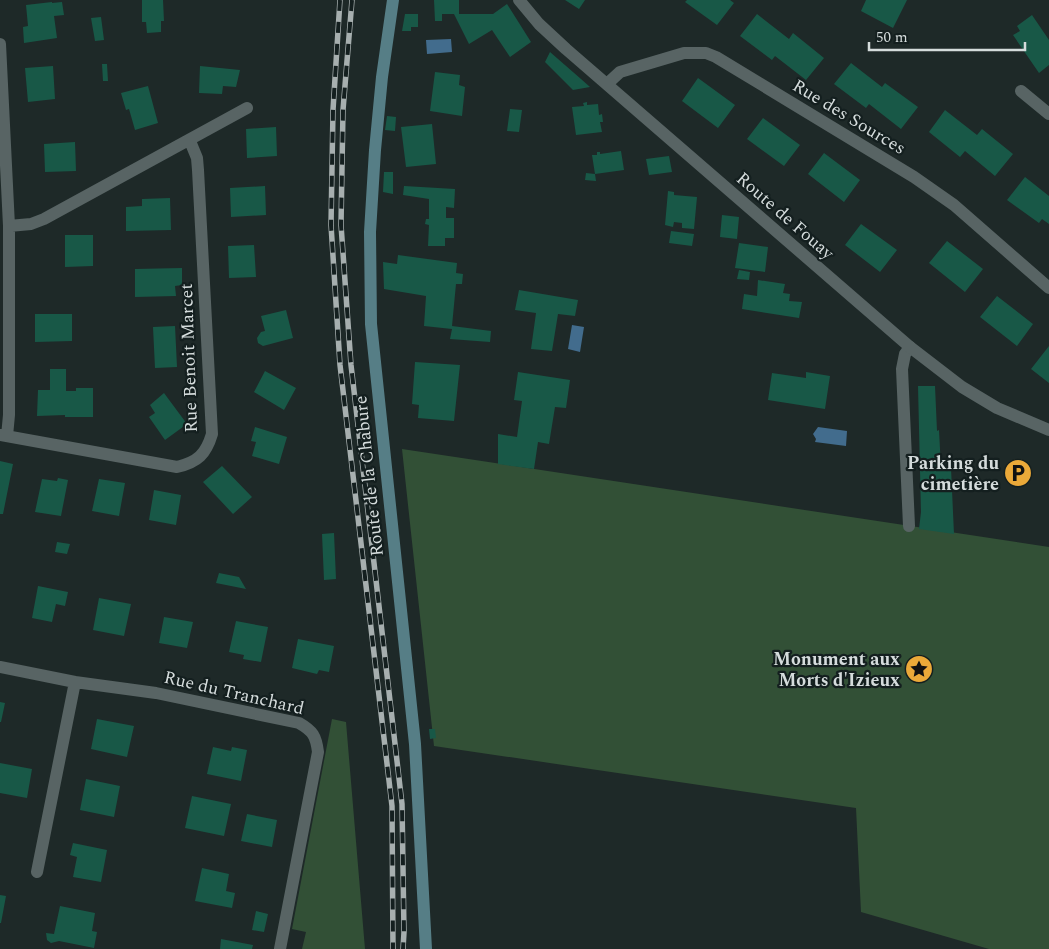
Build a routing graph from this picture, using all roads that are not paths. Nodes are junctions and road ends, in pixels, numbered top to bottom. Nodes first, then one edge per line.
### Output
1 (393, 0) edge
2 (519, 0) edge
3 (0, 44) edge
4 (607, 84) junction
5 (1021, 92) dead end
6 (247, 108) dead end
7 (1049, 114) edge
8 (2, 116) edge
9 (190, 141) junction
10 (9, 226) junction
11 (1049, 288) edge
12 (910, 347) junction
13 (1049, 430) edge
14 (4, 436) edge
15 (909, 526) dead end
16 (0, 667) edge
17 (75, 682) junction
18 (37, 872) dead end
19 (280, 949) edge
20 (426, 949) edge

1 - 20 main road, Route de la Chabure
2 - 4 street, Route de Fouay
3 - 8 street
4 - 11 street, Rue des Sources
4 - 12 street, Route de Fouay
5 - 7 street
6 - 9 street
8 - 10 street
9 - 10 street
9 - 14 street, Rue Benoit Marcet
10 - 14 street
12 - 13 street, Route de Fouay
12 - 15 street
16 - 17 street, Rue du Tranchard
17 - 18 street
17 - 19 street, Rue du Tranchard

